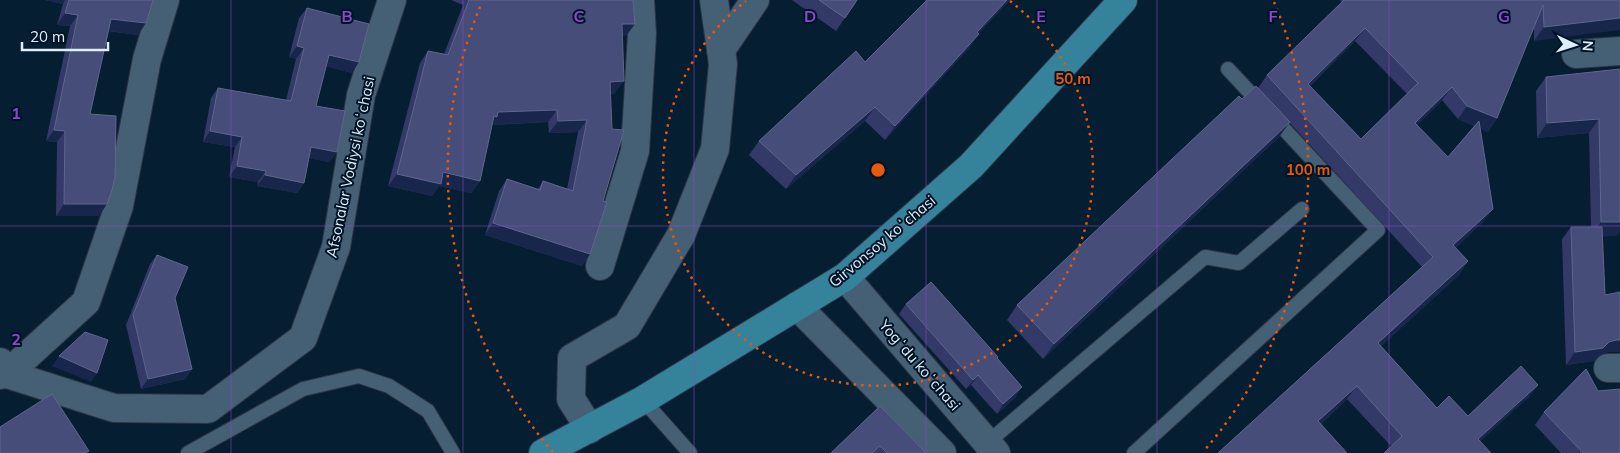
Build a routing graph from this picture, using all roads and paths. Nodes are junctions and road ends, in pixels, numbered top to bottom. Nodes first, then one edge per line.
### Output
1 (165, 0) edge
2 (392, 0) edge
3 (640, 0) edge
4 (714, 0) edge
5 (755, 0) edge
6 (1122, 0) edge
7 (721, 50) junction
8 (1620, 51) edge
9 (1576, 54) dead end
10 (1228, 69) dead end
11 (1302, 209) dead end
12 (600, 266) dead end
13 (845, 277) junction
14 (797, 306) junction
15 (2, 370) edge
16 (643, 400) junction
17 (590, 429) junction
18 (992, 448) edge
19 (188, 453) edge
20 (453, 453) edge
21 (542, 453) edge
22 (690, 453) edge
23 (942, 453) edge
24 (1134, 453) edge

1 - 15 street, Afsonalar Vodiysi koʻchasi
2 - 15 street, Afsonalar Vodiysi koʻchasi
3 - 12 street
4 - 7 street
5 - 7 street
6 - 13 main road, Girvonsoy koʻchasi
7 - 17 street
8 - 9 street
10 - 24 lane
11 - 18 lane
13 - 14 main road, Girvonsoy koʻchasi
13 - 18 street, Yogʻdu koʻchasi
14 - 16 main road, Girvonsoy koʻchasi
14 - 23 street
16 - 17 main road, Girvonsoy koʻchasi
16 - 22 lane
17 - 21 main road, Girvonsoy koʻchasi
19 - 20 lane

